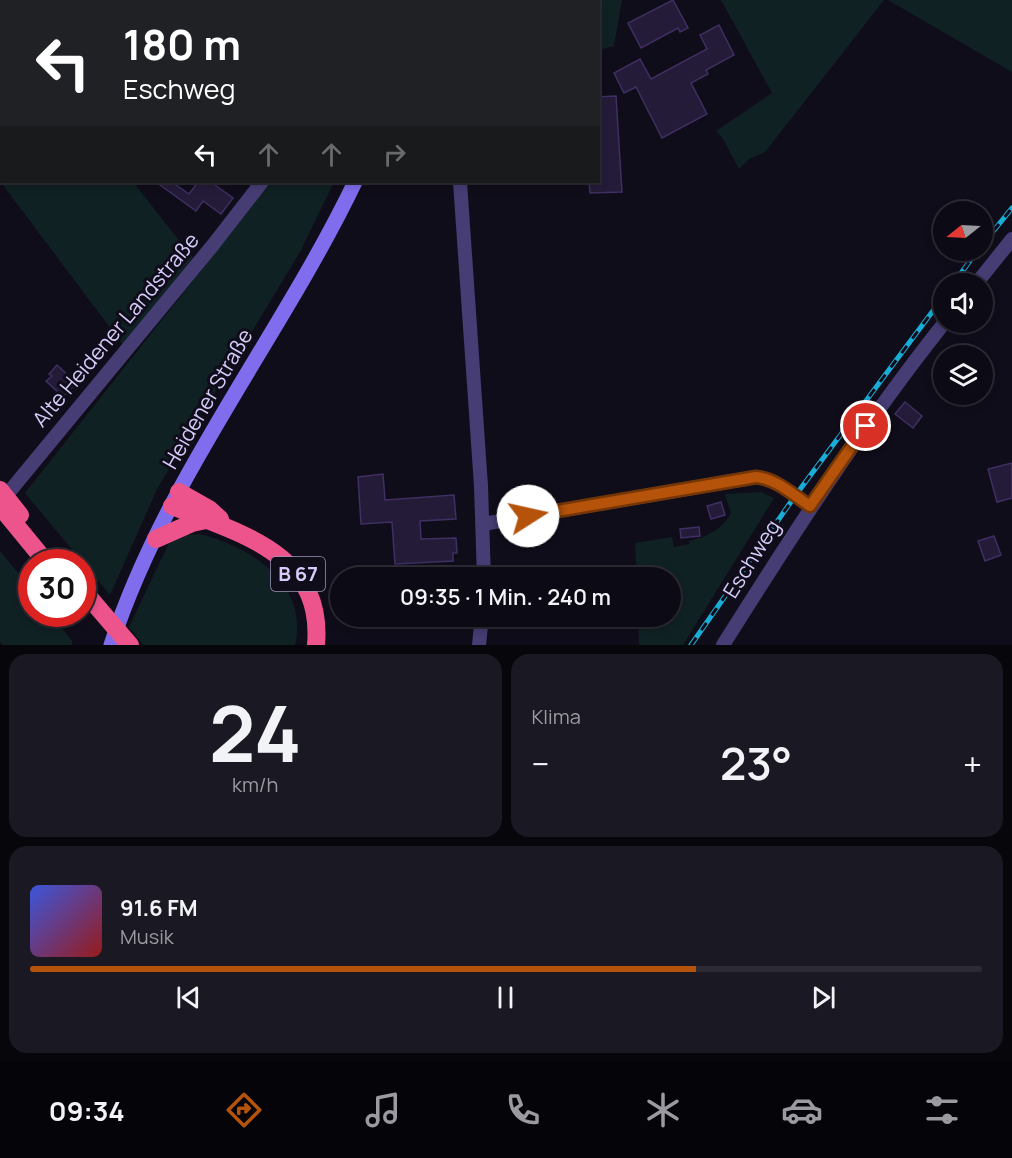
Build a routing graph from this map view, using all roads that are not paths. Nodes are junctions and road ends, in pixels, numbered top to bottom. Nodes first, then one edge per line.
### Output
1 (261, 183) edge
2 (354, 183) edge
3 (460, 183) edge
4 (1012, 239) edge
5 (985, 273) edge
6 (937, 333) edge
7 (0, 490) edge
8 (175, 499) junction
9 (0, 505) edge
10 (810, 506) junction
11 (17, 519) junction
12 (206, 520) junction
13 (483, 524) junction
14 (234, 532) junction
15 (156, 539) junction
16 (37, 549) edge
17 (47, 549) edge
18 (484, 567) edge
19 (96, 615) edge
20 (96, 618) edge
21 (481, 627) edge
22 (111, 645) edge
23 (116, 645) edge
24 (130, 645) edge
25 (316, 645) edge
26 (480, 645) edge
27 (723, 645) edge

1 - 9 street, Alte Heidener Landstraße
2 - 8 main road, Heidener Straße
3 - 13 street
4 - 5 street
6 - 10 street, Eschweg
7 - 11 highway, bridge
8 - 12 highway
8 - 14 highway
8 - 15 main road, Heidener Straße
9 - 11 highway
10 - 13 street
10 - 27 street, Eschweg
11 - 16 highway
11 - 17 highway
12 - 14 highway
12 - 15 highway
13 - 18 street
14 - 25 highway, B 67
15 - 22 main road, Heidener Straße
19 - 24 highway, bridge
20 - 23 highway
21 - 26 street

